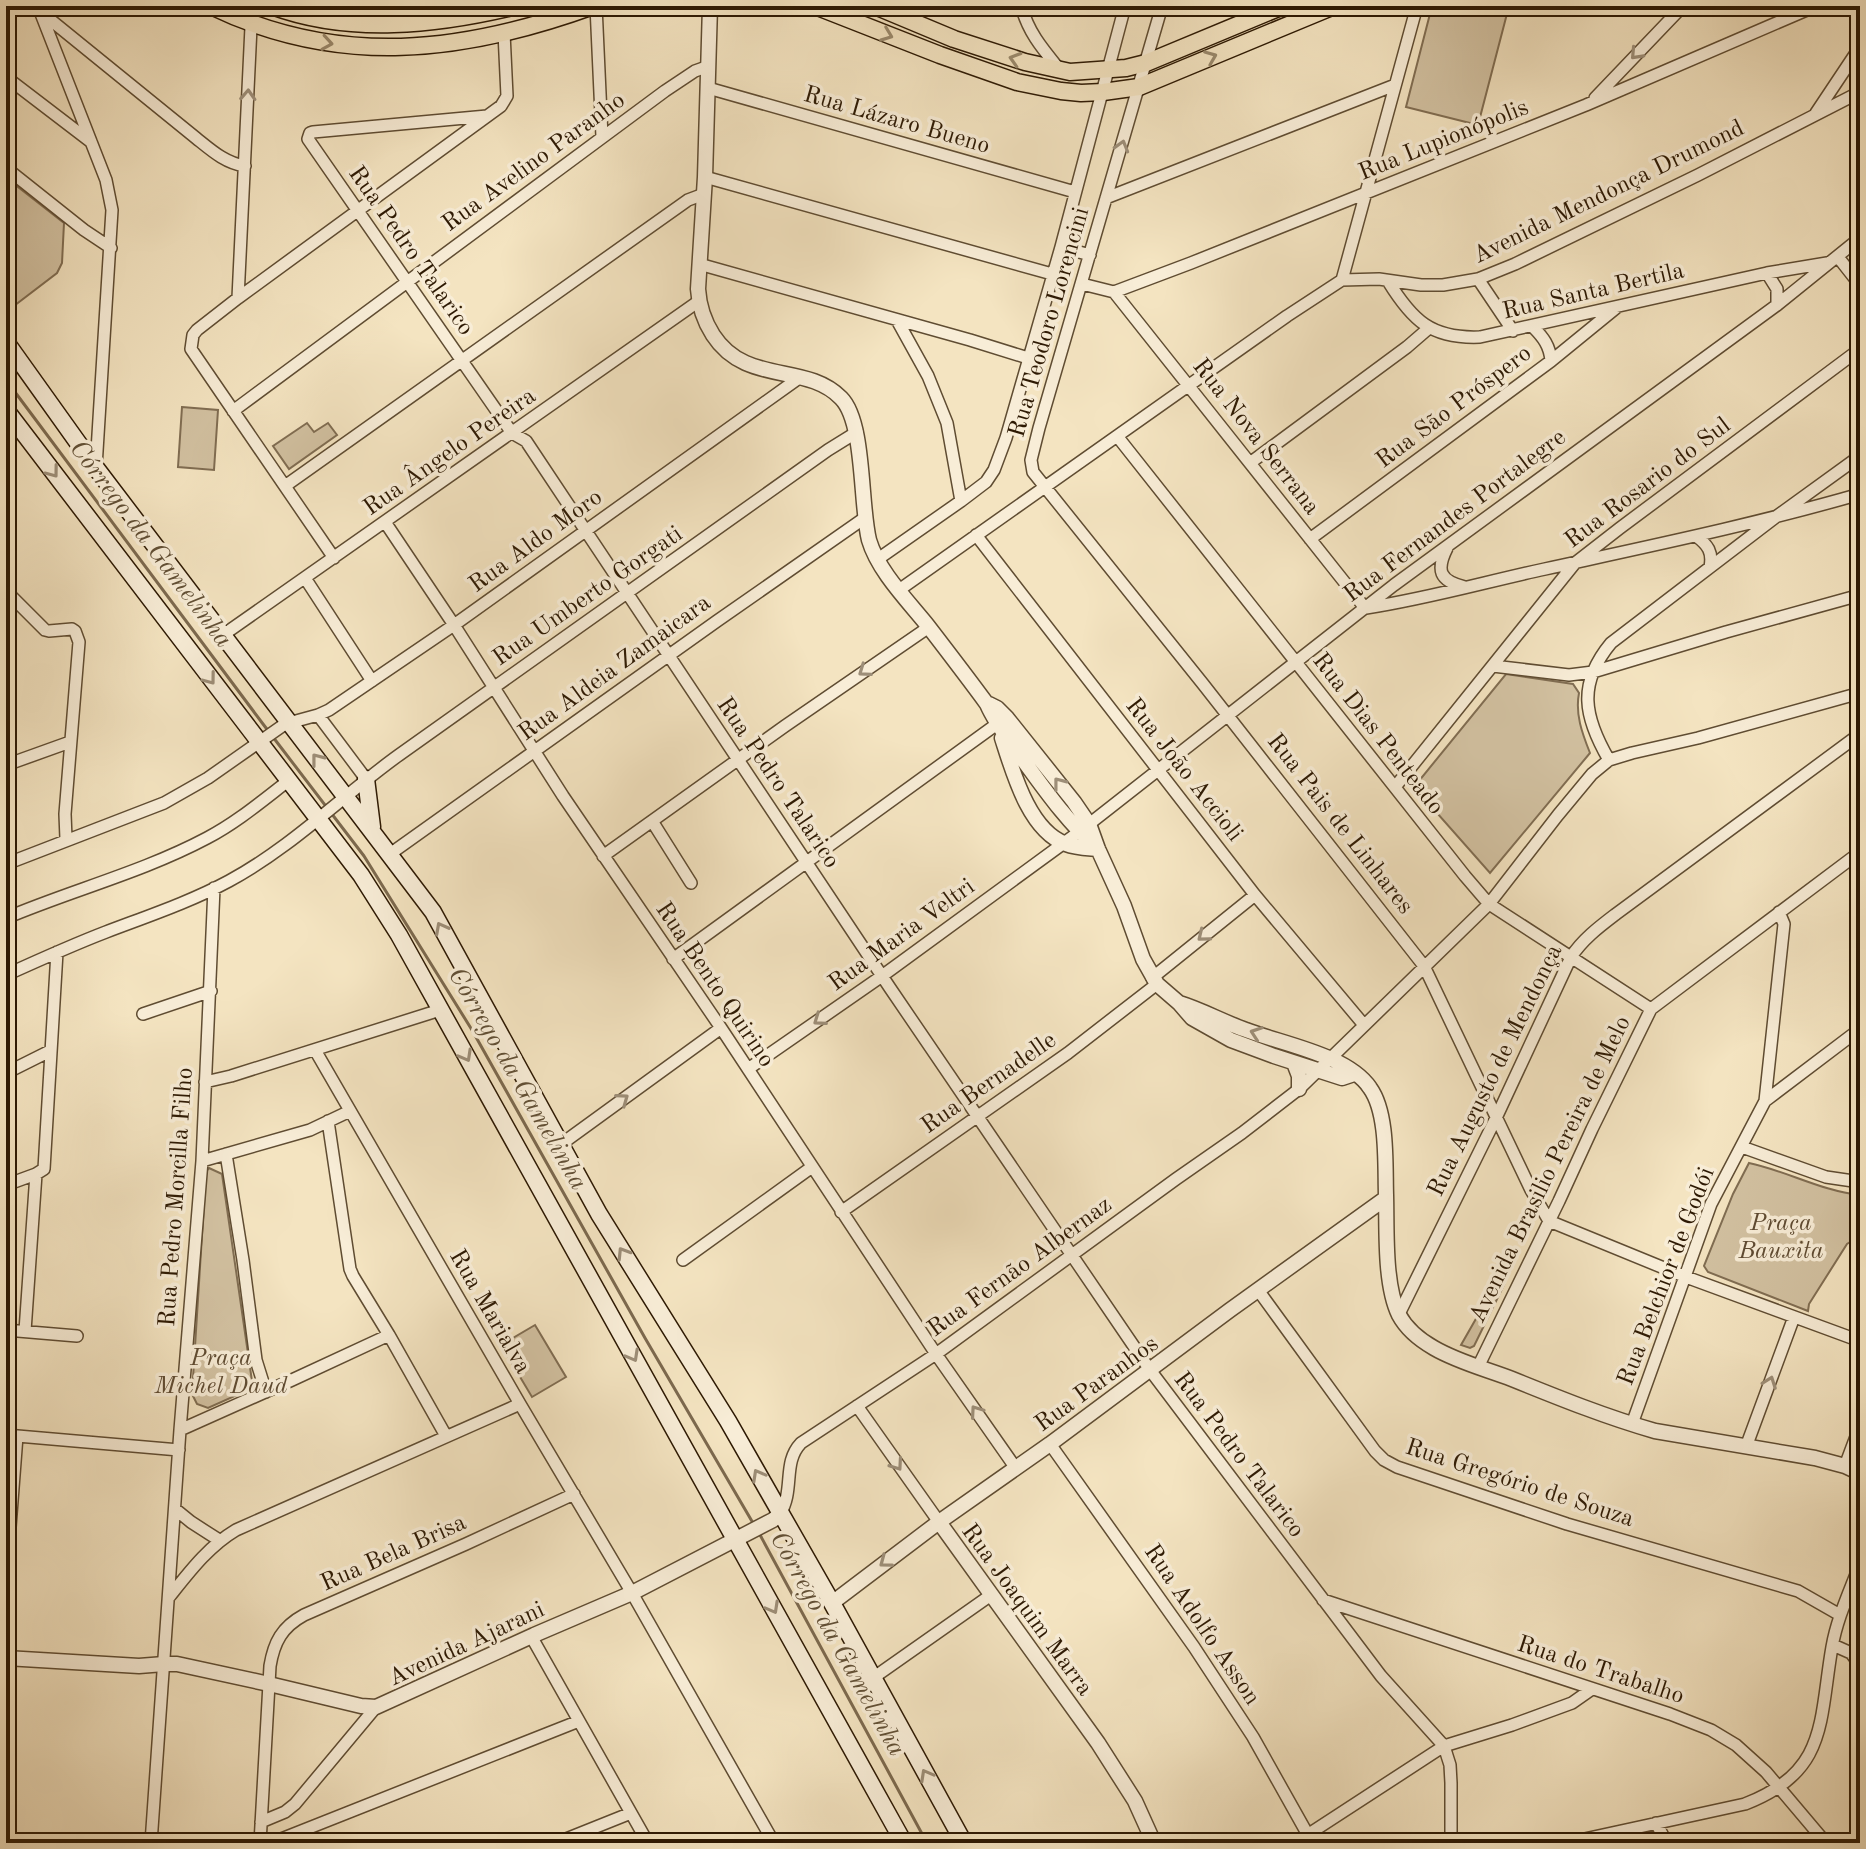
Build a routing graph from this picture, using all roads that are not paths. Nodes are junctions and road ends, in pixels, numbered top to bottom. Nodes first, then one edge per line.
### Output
1 (211, 6) edge
2 (252, 6) edge
3 (272, 6) edge
4 (516, 6) edge
5 (594, 6) edge
6 (710, 6) edge
7 (815, 6) edge
8 (875, 6) edge
9 (1021, 6) edge
10 (1125, 6) edge
11 (1162, 6) edge
12 (1283, 6) edge
13 (1334, 6) edge
14 (1417, 6) edge
15 (1683, 6) edge
16 (1816, 6) edge
17 (37, 8) edge
18 (1258, 11) edge
19 (328, 13) edge
20 (416, 14) edge
21 (252, 24) junction
22 (504, 33) junction
23 (1860, 47) edge
24 (1146, 63) junction
25 (709, 66) junction
26 (1059, 69) junction
27 (1108, 70) junction
28 (6, 77) edge
29 (1395, 85) junction
30 (1139, 87) junction
31 (708, 88) junction
32 (1103, 92) junction
33 (1860, 92) edge
34 (1590, 103) junction
35 (1814, 115) junction
36 (487, 116) junction
37 (602, 137) junction
38 (91, 142) junction
39 (245, 166) junction
40 (6, 168) edge
41 (705, 177) junction
42 (1075, 192) junction
43 (704, 194) junction
44 (1367, 194) junction
45 (1106, 198) junction
46 (357, 210) junction
47 (1860, 238) edge
48 (1061, 247) junction
49 (111, 248) junction
50 (1090, 255) junction
51 (1834, 260) junction
52 (699, 264) junction
53 (1767, 273) junction
54 (1052, 274) junction
55 (1478, 279) junction
56 (1342, 280) junction
57 (407, 281) junction
58 (1388, 281) junction
59 (1082, 284) junction
60 (1860, 285) edge
61 (1114, 292) junction
62 (238, 298) junction
63 (699, 301) junction
64 (1777, 305) junction
65 (1619, 306) junction
66 (897, 320) junction
67 (1533, 327) junction
68 (1429, 328) junction
69 (1513, 331) junction
70 (6, 342) edge
71 (1860, 349) edge
72 (1028, 358) junction
73 (1551, 361) junction
74 (462, 362) junction
75 (799, 378) junction
76 (1188, 385) junction
77 (6, 410) edge
78 (233, 411) junction
79 (857, 432) junction
80 (512, 433) junction
81 (1117, 436) junction
82 (1860, 456) edge
83 (1250, 463) junction
84 (96, 468) junction
85 (285, 486) junction
86 (1045, 486) junction
87 (1860, 494) edge
88 (961, 501) junction
89 (1777, 516) junction
90 (866, 517) junction
91 (385, 522) junction
92 (586, 532) junction
93 (976, 535) junction
94 (1696, 536) junction
95 (1310, 539) junction
96 (1448, 547) junction
97 (334, 558) junction
98 (878, 559) junction
99 (1575, 563) junction
100 (1710, 567) junction
101 (305, 578) junction
102 (1394, 585) junction
103 (1469, 587) junction
104 (899, 590) junction
105 (6, 591) edge
106 (628, 593) junction
107 (1860, 595) edge
108 (1404, 603) junction
109 (1365, 608) junction
110 (454, 625) junction
111 (929, 627) junction
112 (223, 635) junction
113 (669, 655) junction
114 (1296, 663) junction
115 (1493, 666) junction
116 (1593, 672) junction
117 (372, 681) junction
118 (495, 688) junction
119 (1858, 697) edge
120 (987, 704) junction
121 (318, 715) junction
122 (1228, 716) junction
123 (287, 723) junction
124 (997, 724) junction
125 (1860, 734) edge
126 (262, 740) junction
127 (70, 742) junction
128 (535, 751) junction
129 (738, 760) junction
130 (1609, 760) junction
131 (6, 765) edge
132 (1157, 770) junction
133 (366, 779) junction
134 (288, 781) junction
135 (1395, 787) junction
136 (343, 798) junction
137 (322, 817) junction
138 (652, 821) junction
139 (1084, 828) junction
140 (373, 833) junction
141 (66, 839) junction
142 (1064, 843) junction
143 (1098, 849) junction
144 (1860, 852) edge
145 (390, 854) junction
146 (603, 856) junction
147 (806, 862) junction
148 (6, 864) edge
149 (691, 883) dead end
150 (214, 888) junction
151 (1255, 895) junction
152 (1489, 904) junction
153 (1779, 912) junction
154 (6, 918) edge
155 (57, 952) junction
156 (1571, 957) junction
157 (673, 959) junction
158 (1424, 966) junction
159 (6, 975) edge
160 (882, 976) junction
161 (1155, 981) junction
162 (211, 991) junction
163 (1179, 1003) junction
164 (1651, 1009) junction
165 (440, 1010) junction
166 (143, 1014) dead end
167 (1364, 1025) junction
168 (721, 1028) junction
169 (1860, 1029) edge
170 (315, 1050) junction
171 (50, 1051) junction
172 (1330, 1058) junction
173 (1294, 1063) junction
174 (748, 1069) junction
175 (1318, 1071) junction
176 (6, 1073) edge
177 (1354, 1074) junction
178 (205, 1082) junction
179 (1299, 1089) junction
180 (1765, 1101) junction
181 (350, 1111) junction
182 (977, 1118) junction
183 (1496, 1118) junction
184 (328, 1121) junction
185 (560, 1145) junction
186 (1742, 1147) junction
187 (226, 1154) junction
188 (202, 1161) junction
189 (812, 1167) junction
190 (39, 1173) junction
191 (1860, 1182) edge
192 (6, 1185) edge
193 (1386, 1198) junction
194 (841, 1212) junction
195 (1549, 1221) junction
196 (1072, 1255) junction
197 (683, 1260) dead end
198 (1686, 1277) junction
199 (1258, 1290) junction
200 (1399, 1314) junction
201 (1794, 1317) junction
202 (6, 1330) edge
203 (25, 1331) junction
204 (389, 1335) junction
205 (77, 1336) dead end
206 (1860, 1341) edge
207 (936, 1354) junction
208 (1478, 1367) junction
209 (1150, 1370) junction
210 (266, 1392) junction
211 (520, 1404) junction
212 (857, 1406) junction
213 (1632, 1424) junction
214 (1860, 1426) edge
215 (180, 1430) junction
216 (12, 1436) edge
217 (446, 1436) junction
218 (1050, 1444) junction
219 (1746, 1447) junction
220 (179, 1450) junction
221 (1845, 1466) junction
222 (1015, 1467) junction
223 (1860, 1473) edge
224 (574, 1494) junction
225 (175, 1509) junction
226 (780, 1514) junction
227 (939, 1522) junction
228 (219, 1540) junction
229 (735, 1540) junction
230 (1860, 1564) edge
231 (6, 1579) edge
232 (632, 1593) junction
233 (991, 1595) junction
234 (170, 1597) junction
235 (1322, 1600) junction
236 (832, 1603) junction
237 (1840, 1615) junction
238 (531, 1636) junction
239 (1833, 1645) junction
240 (6, 1658) edge
241 (164, 1664) junction
242 (1860, 1665) edge
243 (873, 1678) junction
244 (269, 1684) junction
245 (1592, 1689) junction
246 (376, 1707) junction
247 (579, 1721) junction
248 (1444, 1746) junction
249 (1778, 1788) junction
250 (631, 1813) junction
251 (261, 1822) junction
252 (1656, 1823) junction
253 (1308, 1835) junction
254 (151, 1843) edge
255 (260, 1843) edge
256 (271, 1843) edge
257 (556, 1843) edge
258 (648, 1843) edge
259 (774, 1843) edge
260 (904, 1843) edge
261 (964, 1843) edge
262 (1154, 1843) edge
263 (1295, 1843) edge
264 (1451, 1843) edge
265 (1566, 1843) edge
266 (1667, 1843) edge
267 (1826, 1843) edge

1 - 21 main road
2 - 21 street
3 - 19 main road
4 - 20 main road
5 - 22 main road
5 - 37 street
6 - 25 street
7 -> 32 main road
26 -> 8 main road
9 - 26 street
10 - 27 street, Rua Teodoro Lorencini
11 - 24 street, Rua Teodoro Lorencini
12 - 18 main road
30 -> 13 main road
14 - 29 street
15 -> 34 street
16 - 34 street, Rua Lupionópolis
17 - 38 street
17 - 39 street
18 - 24 main road
19 - 20 main road
21 -> 22 main road
39 -> 21 street
22 - 36 street
23 - 35 street
24 - 27 main road
24 - 30 street, Rua Teodoro Lorencini
25 - 31 street
25 - 37 street, Rua Avelino Paranho
26 - 27 main road
27 - 32 street, Rua Teodoro Lorencini
28 - 38 street
29 - 44 street
29 - 45 street
30 - 32 main road
45 -> 30 street, Rua Teodoro Lorencini
31 - 41 street
31 - 42 street, Rua Lázaro Bueno
32 - 42 street, Rua Teodoro Lorencini
33 - 35 street, Avenida Mendonça Drumond
34 - 44 street, Rua Lupionópolis
35 - 55 street, Avenida Mendonça Drumond
36 - 46 street
36 - 46 street, Rua Pedro Talarico
37 - 57 street, Rua Avelino Paranho
38 - 49 street
39 - 62 street
40 - 49 street
41 - 43 street
41 - 54 street
42 - 48 street, Rua Teodoro Lorencini
43 - 52 street
43 - 74 street
44 - 56 street
44 - 61 street, Rua Lupionópolis
45 - 50 street, Rua Teodoro Lorencini
46 - 57 street, Rua Pedro Talarico
46 - 62 street
47 - 51 street, Rua Fernandes Portalegre
48 - 50 street
48 - 54 street, Rua Teodoro Lorencini
49 - 84 street
50 - 59 street, Rua Teodoro Lorencini
51 - 53 street, Rua Santa Bertila
51 - 60 street
51 - 64 street, Rua Fernandes Portalegre
52 - 63 street
52 - 66 street
53 - 64 street
53 - 65 street, Rua Santa Bertila
54 - 72 street, Rua Teodoro Lorencini
55 - 58 street, Avenida Mendonça Drumond
55 - 69 street
56 - 58 street, Avenida Mendonça Drumond
56 - 76 street
57 - 74 street, Rua Pedro Talarico
57 - 78 street, Rua Avelino Paranho
58 - 68 street
59 - 61 street
59 - 86 street, Rua Teodoro Lorencini
61 - 76 street, Rua Nova Serrana
62 - 78 street
63 - 75 street
63 - 80 street, Rua Ângelo Pereira
64 - 96 street, Rua Fernandes Portalegre
65 - 67 street, Rua Santa Bertila
65 - 73 street, Rua São Próspero
66 - 72 street
66 - 88 street
67 - 69 street, Rua Santa Bertila
67 - 73 street
68 - 69 street, Rua Santa Bertila
68 - 83 street
70 - 84 main road
71 - 99 street, Rua Rosario do Sul
72 - 88 street, Rua Teodoro Lorencini
73 - 95 street, Rua São Próspero
74 - 80 street, Rua Pedro Talarico
74 - 85 street
75 - 79 street
75 - 92 street, Rua Aldo Moro
76 - 81 street
76 - 83 street, Rua Nova Serrana
77 -> 126 main road
78 - 85 street
79 - 90 street
79 - 106 street, Rua Umberto Gorgati
80 - 91 street, Rua Ângelo Pereira
80 - 92 street, Rua Pedro Talarico
81 - 86 street
81 - 114 street, Rua Dias Penteado
82 - 89 street
83 - 95 street, Rua Nova Serrana
84 - 112 main road
85 - 97 street
86 - 93 street
86 - 122 street, Rua Pais de Linhares
87 - 89 street
88 - 98 street, Rua Teodoro Lorencini
89 - 94 street
89 - 100 street
90 - 98 street
90 - 113 street, Rua Aldeia Zamaicara
91 - 97 street, Rua Ângelo Pereira
91 - 110 street, Rua Bento Quirino
92 - 106 street, Rua Pedro Talarico
92 - 110 street, Rua Aldo Moro
93 - 104 street
93 - 132 street, Rua João Accioli
94 - 99 street
94 - 100 street
95 - 109 street, Rua Nova Serrana
96 - 102 street, Rua Fernandes Portalegre
96 - 103 street
97 - 101 street, Rua Ângelo Pereira
98 - 104 street
99 - 103 street
99 - 115 street, Rua Rosario do Sul
100 - 116 street
101 - 112 street, Rua Ângelo Pereira
101 - 117 street
102 - 108 street
102 - 109 street, Rua Fernandes Portalegre
103 - 108 street
104 - 111 street
105 - 127 street
106 - 113 street, Rua Pedro Talarico
106 - 118 street, Rua Umberto Gorgati
107 - 116 street
108 - 109 street
109 - 114 street, Rua Fernandes Portalegre
110 - 117 street, Rua Aldo Moro
110 - 118 street, Rua Bento Quirino
111 - 120 street
111 -> 129 street
112 - 123 main road
113 - 128 street, Rua Aldeia Zamaicara
113 - 129 street, Rua Pedro Talarico
114 - 122 street, Rua Fernandes Portalegre
114 - 135 street, Rua Dias Penteado
115 - 116 street
115 - 135 street, Rua Rosario do Sul
116 - 130 street
117 - 121 street, Rua Aldo Moro
118 - 128 street, Rua Bento Quirino
118 - 133 street, Rua Umberto Gorgati
119 - 130 street
120 - 124 street
139 -> 120 street
121 - 123 street, Rua Aldo Moro
121 - 133 street
122 - 132 street, Rua Fernandes Portalegre
122 - 158 street, Rua Pais de Linhares
123 - 126 street, Rua Aldo Moro
136 -> 123 main road
124 - 139 street
124 - 142 street
124 - 147 street
125 - 156 street, Rua Augusto de Mendonça
126 - 134 main road
126 - 141 street, Rua Aldo Moro
127 - 131 street
127 - 141 street
128 - 145 street, Rua Aldeia Zamaicara
128 - 146 street, Rua Bento Quirino
129 - 138 street
129 - 147 street, Rua Pedro Talarico
130 - 152 street, Rua Fernão Albernaz
132 - 139 street, Rua Fernandes Portalegre
132 - 151 street, Rua João Accioli
133 - 136 street, Rua Umberto Gorgati
133 - 140 main road
134 - 137 main road
134 - 154 street
135 - 152 street, Rua Dias Penteado
136 - 137 street, Rua Umberto Gorgati
136 - 140 main road
137 - 150 street, Rua Umberto Gorgati
137 - 165 main road
138 - 146 street
138 - 149 street
139 - 142 street, Rua Maria Veltri
139 - 143 street
140 - 145 main road
141 - 148 street, Rua Aldo Moro
142 - 143 street
142 - 160 street, Rua Maria Veltri
143 - 161 street
144 - 153 street, Avenida Brasilio Pereira de Melo
185 -> 145 main road
146 - 157 street, Rua Bento Quirino
147 - 157 street
147 - 160 street, Rua Pedro Talarico
150 - 155 street, Rua Umberto Gorgati
150 - 162 street, Rua Pedro Morcilla Filho
151 -> 161 street, Rua Bernadelle
151 - 167 street, Rua João Accioli
152 - 156 street, Rua Dias Penteado
152 - 158 street, Rua Fernão Albernaz
153 - 164 street, Avenida Brasilio Pereira de Melo
153 - 180 street, Rua Belchior de Godói
155 - 159 street, Rua Umberto Gorgati
155 - 171 street
156 - 164 street, Rua Dias Penteado
156 - 183 street, Rua Augusto de Mendonça
157 - 168 street, Rua Bento Quirino
158 - 167 street, Rua Fernão Albernaz
158 - 183 street, Rua Pais de Linhares
160 -> 174 street, Rua Maria Veltri
160 - 182 street, Rua Pedro Talarico
161 - 163 street
161 - 182 street, Rua Bernadelle
162 - 166 street
162 - 178 street, Rua Pedro Morcilla Filho
172 -> 163 street
163 - 173 street
164 - 195 street, Avenida Brasilio Pereira de Melo
165 - 170 street
165 -> 229 main road
167 - 172 street, Rua Fernão Albernaz
168 - 174 street, Rua Bento Quirino
185 -> 168 street
169 - 180 street
170 - 178 street
170 - 181 street, Rua Marialva
171 - 176 street
171 - 190 street
172 - 175 street, Rua Fernão Albernaz
172 - 177 street
173 - 175 street
173 - 179 street
174 - 189 street, Rua Bento Quirino
175 - 177 street
175 - 179 street, Rua Fernão Albernaz
177 - 193 street
178 - 188 street, Rua Pedro Morcilla Filho
179 - 196 street, Rua Fernão Albernaz
180 - 186 street, Rua Belchior de Godói
181 - 184 street
181 - 211 street, Rua Marialva
182 - 194 street, Rua Bernadelle
182 - 196 street, Rua Pedro Talarico
183 - 195 street, Rua Pais de Linhares
183 - 200 street, Rua Augusto de Mendonça
184 - 187 street
184 - 204 street
226 -> 185 main road
186 - 191 street
186 - 198 street, Rua Belchior de Godói
187 - 188 street
187 - 210 street
188 - 215 street, Rua Pedro Morcilla Filho
189 - 194 street, Rua Bento Quirino
189 - 197 street
190 - 192 street
190 - 203 street
193 - 199 street, Rua Paranhos
193 - 200 street
194 - 207 street, Rua Bento Quirino
195 - 198 street
195 - 208 street, Avenida Brasilio Pereira de Melo
196 - 207 street, Rua Fernão Albernaz
196 - 209 street, Rua Pedro Talarico
198 - 201 street
198 - 213 street, Rua Belchior de Godói
199 - 209 street, Rua Paranhos
199 - 237 street, Rua Gregório de Souza
200 - 208 street
201 - 206 street
219 -> 201 street
202 - 203 street
203 - 205 street
204 - 210 street
204 - 217 street
207 - 212 street, Rua Fernão Albernaz
222 -> 207 street, Rua Bento Quirino
208 - 213 street
209 - 218 street, Rua Paranhos
209 - 235 street, Rua Pedro Talarico
210 - 215 street
211 - 217 street
211 - 224 street, Rua Marialva
212 - 226 street, Rua Fernão Albernaz
212 -> 227 street, Rua Joaquim Marra
213 - 219 street
214 - 221 street
215 - 220 street, Rua Pedro Morcilla Filho
216 - 220 street
216 - 231 street
217 - 228 street
218 - 222 street, Rua Paranhos
218 - 253 street, Rua Adolfo Asson
219 - 221 street
220 - 225 street, Rua Pedro Morcilla Filho
221 - 223 street
222 - 227 street, Rua Paranhos
224 - 232 street, Rua Marialva
224 - 244 street, Rua Bela Brisa
225 - 228 street
225 - 234 street, Rua Pedro Morcilla Filho
226 - 229 street, Avenida Ajarani
226 - 236 main road
227 - 233 street, Rua Joaquim Marra
227 -> 236 street, Rua Paranhos
228 - 234 street
229 - 232 street, Avenida Ajarani
229 -> 260 main road
230 - 237 street
232 - 238 street, Avenida Ajarani
232 - 259 street, Rua Marialva
233 - 243 street
233 - 262 street, Rua Joaquim Marra
234 - 241 street, Rua Pedro Morcilla Filho
235 - 245 street, Rua do Trabalho
235 - 248 street, Rua Pedro Talarico
236 - 243 main road
237 - 239 street
238 - 246 street, Avenida Ajarani
238 - 247 street
239 - 242 street
239 - 249 street
240 - 241 street, Avenida Ajarani
241 - 244 street, Avenida Ajarani
241 - 254 street, Rua Pedro Morcilla Filho
261 -> 243 main road
244 - 246 street, Avenida Ajarani
244 - 251 street, Rua Bela Brisa
245 - 248 street
245 - 249 street, Rua do Trabalho
246 - 251 street
247 - 250 street
247 - 256 street
248 - 253 street
248 - 264 street
249 - 252 street
249 - 267 street, Rua do Trabalho
250 - 257 street
250 - 258 street
251 - 255 street, Rua Bela Brisa
252 - 265 street
252 - 266 street
253 - 263 street

